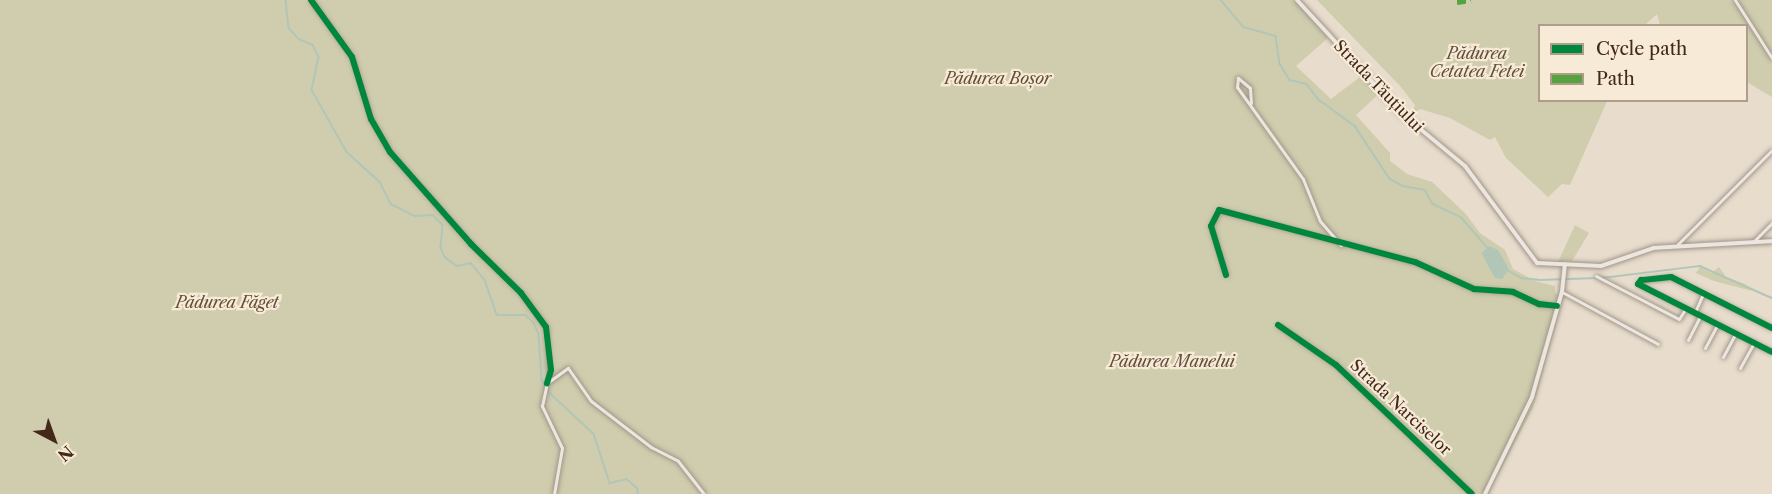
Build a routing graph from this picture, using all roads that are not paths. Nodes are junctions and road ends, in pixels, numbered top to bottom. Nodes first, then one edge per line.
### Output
1 (311, 0) edge
2 (1297, 0) edge
3 (1735, 0) edge
4 (1772, 58) edge
5 (1251, 102) junction
6 (1772, 150) edge
7 (1772, 223) edge
8 (1772, 241) edge
9 (1753, 242) junction
10 (1341, 245) junction
11 (1677, 245) junction
12 (1566, 266) junction
13 (1226, 275) dead end
14 (1596, 276) dead end
15 (1562, 292) junction
16 (1703, 294) junction
17 (1557, 306) junction
18 (1686, 308) junction
19 (1695, 312) junction
20 (1701, 315) junction
21 (1718, 324) junction
22 (1278, 325) dead end
23 (1772, 328) edge
24 (1736, 333) junction
25 (1688, 340) dead end
26 (1754, 343) junction
27 (1658, 344) dead end
28 (1705, 348) dead end
29 (1772, 352) edge
30 (1723, 357) dead end
31 (1740, 368) dead end
32 (547, 384) junction
33 (554, 494) edge
34 (704, 494) edge
35 (1472, 494) edge
36 (1485, 494) edge

1 - 32 street
2 - 12 main road, Strada Tăuțiului
3 - 4 street
5 - 5 street
5 - 10 street
6 - 11 street
7 - 9 street
8 - 9 main road, Strada Tăuțiului
9 - 11 main road, Strada Tăuțiului
10 - 13 street
10 - 17 street
11 - 12 main road, Strada Tăuțiului
12 - 15 main road
14 - 18 street
15 - 17 main road
15 - 27 street
16 - 18 street
16 - 19 street
16 - 23 street
17 - 36 main road
18 - 19 street
19 - 20 street
20 - 21 street
20 - 25 street
21 - 24 street
21 - 28 street
22 - 35 street, Strada Narciselor
24 - 26 street
24 - 30 street
26 - 29 street
26 - 31 street
32 - 33 street
32 - 34 street

